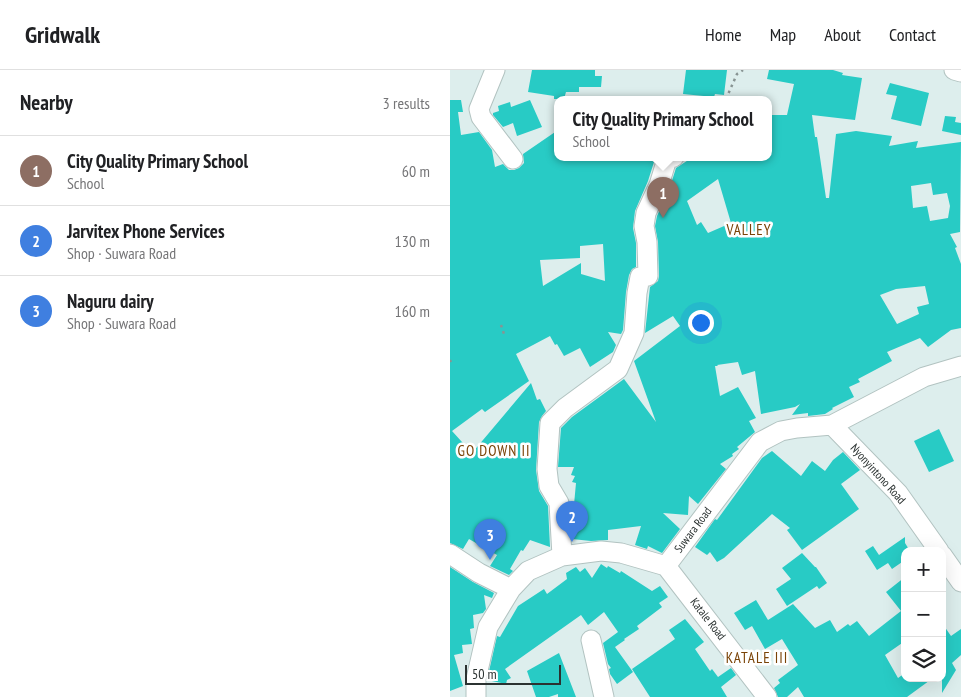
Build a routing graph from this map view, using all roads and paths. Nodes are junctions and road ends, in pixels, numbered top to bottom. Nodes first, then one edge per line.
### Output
1 (495, 70) edge
2 (743, 70) edge
3 (954, 70) edge
4 (961, 72) edge
5 (727, 96) edge
6 (513, 159) dead end
7 (666, 161) edge
8 (501, 325) dead end
9 (504, 334) dead end
10 (961, 366) edge
11 (832, 425) junction
12 (936, 547) edge
13 (450, 554) edge
14 (562, 556) junction
15 (946, 561) edge
16 (666, 566) junction
17 (961, 582) edge
18 (511, 589) junction
19 (590, 640) dead end
20 (476, 697) edge
21 (604, 697) edge
22 (767, 697) edge

1 - 6 street
2 - 5 path
3 - 4 street
7 - 14 street
8 - 9 path
10 - 11 street, Suwara Road
11 - 12 street, Nyonyintono Road
11 - 16 street, Suwara Road
13 - 18 street
14 - 16 street, Suwara Road
14 - 18 street, Suwara Road
15 - 17 street
16 - 22 street, Katale Road
18 - 20 street, Suwara Road
19 - 21 street

